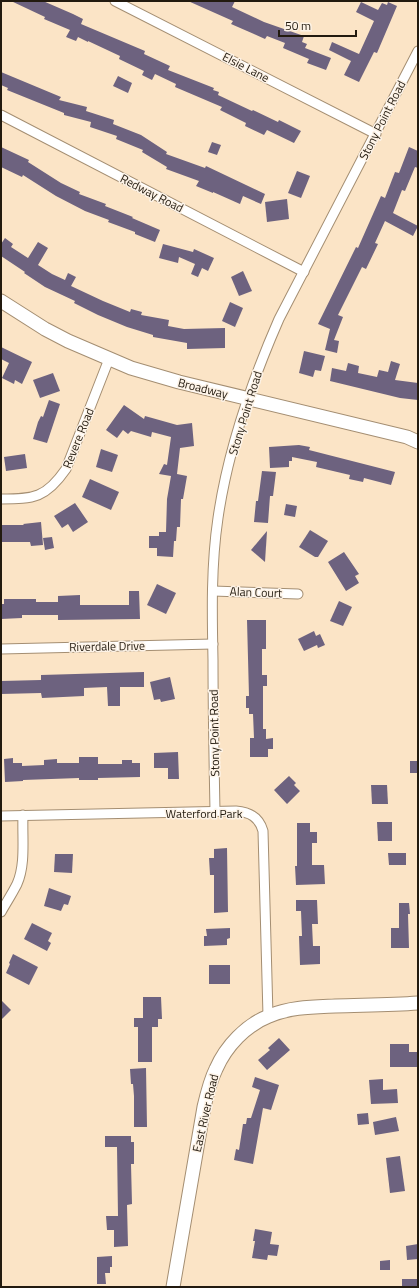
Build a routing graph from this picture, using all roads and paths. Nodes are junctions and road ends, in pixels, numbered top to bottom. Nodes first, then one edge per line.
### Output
1 (115, 1) edge
2 (418, 51) edge
3 (1, 115) edge
4 (376, 134) junction
5 (304, 272) junction
6 (1, 301) edge
7 (109, 359) junction
8 (247, 399) junction
9 (418, 442) edge
10 (1, 499) edge
11 (213, 591) junction
12 (298, 594) dead end
13 (213, 644) junction
14 (1, 649) edge
15 (214, 811) junction
16 (23, 815) junction
17 (1, 816) edge
18 (1, 912) edge
19 (418, 1003) edge
20 (268, 1016) junction
21 (173, 1287) edge

1 - 4 street, Elsie Lane
2 - 4 street, Stony Point Road
3 - 5 street, Redway Road
4 - 5 street, Stony Point Road
5 - 8 street, Stony Point Road
6 - 7 main road, Broadway
7 - 8 main road, Broadway
7 - 10 street, Revere Road
8 - 9 main road, Broadway
8 - 11 street, Stony Point Road
11 - 12 street, Alan Court
11 - 13 street, Stony Point Road
13 - 14 street, Riverdale Drive
13 - 15 street, Stony Point Road
15 - 16 street, Waterford Park
15 - 20 street, Waterford Park
16 - 17 street, Waterford Park
16 - 18 street
19 - 20 main road, East River Road
20 - 21 main road, East River Road

